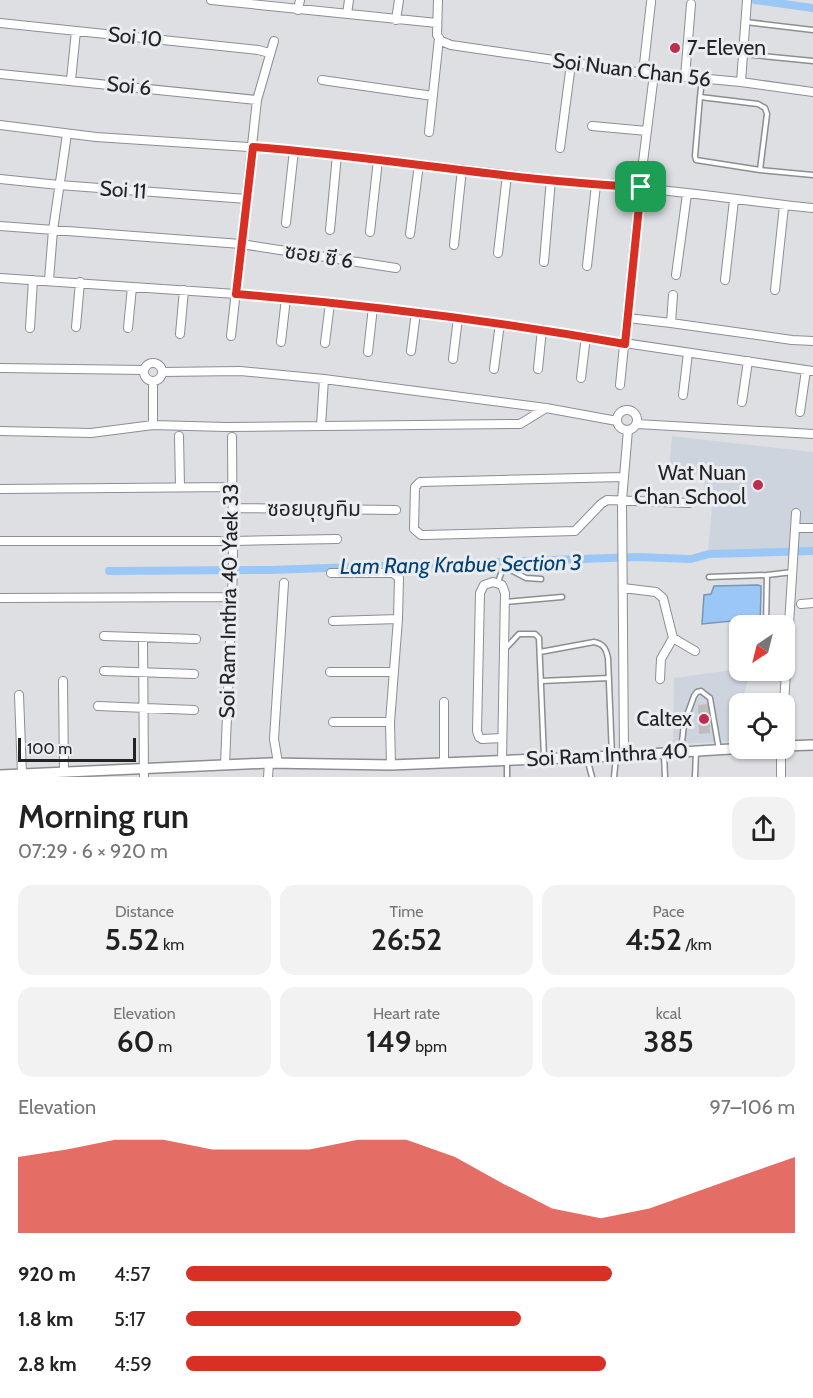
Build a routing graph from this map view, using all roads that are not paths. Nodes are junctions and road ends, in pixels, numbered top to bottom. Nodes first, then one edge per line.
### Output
1 (211, 0) edge
2 (300, 0) edge
3 (349, 0) edge
4 (399, 0) edge
5 (438, 0) edge
6 (747, 1) edge
7 (249, 2) edge
8 (651, 2) dead end
9 (691, 4) dead end
10 (298, 10) junction
11 (347, 14) junction
12 (396, 20) junction
13 (746, 22) junction
14 (0, 23) edge
15 (437, 23) junction
16 (813, 30) edge
17 (76, 31) junction
18 (439, 38) junction
19 (274, 41) dead end
20 (270, 53) junction
21 (743, 54) junction
22 (813, 62) edge
23 (571, 63) junction
24 (643, 73) junction
25 (0, 74) edge
26 (654, 74) junction
27 (685, 77) junction
28 (703, 79) junction
29 (322, 80) dead end
30 (71, 81) junction
31 (741, 82) junction
32 (813, 92) edge
33 (433, 96) junction
34 (700, 98) junction
35 (257, 100) junction
36 (0, 125) edge
37 (592, 126) dead end
38 (647, 131) junction
39 (429, 132) dead end
40 (67, 134) junction
41 (253, 147) junction
42 (560, 148) dead end
43 (294, 150) junction
44 (337, 155) junction
45 (378, 160) junction
46 (419, 164) junction
47 (462, 169) junction
48 (760, 170) junction
49 (507, 175) junction
50 (813, 175) edge
51 (0, 179) edge
52 (551, 179) junction
53 (59, 185) junction
54 (596, 185) junction
55 (641, 187) junction
56 (687, 194) junction
57 (247, 199) junction
58 (734, 200) junction
59 (784, 206) junction
60 (813, 208) edge
61 (286, 223) dead end
62 (0, 226) edge
63 (53, 230) junction
64 (330, 230) dead end
65 (370, 232) dead end
66 (410, 234) dead end
67 (242, 244) junction
68 (454, 245) dead end
69 (498, 253) dead end
70 (544, 262) dead end
71 (587, 266) dead end
72 (396, 268) dead end
73 (676, 275) dead end
74 (0, 278) edge
75 (33, 280) junction
76 (50, 280) junction
77 (724, 280) dead end
78 (80, 282) junction
79 (132, 287) junction
80 (184, 290) junction
81 (775, 290) dead end
82 (236, 294) junction
83 (673, 295) dead end
84 (286, 298) junction
85 (330, 303) junction
86 (373, 307) junction
87 (416, 312) junction
88 (458, 318) junction
89 (628, 318) junction
90 (500, 323) junction
91 (671, 323) junction
92 (76, 327) dead end
93 (30, 328) dead end
94 (128, 328) dead end
95 (542, 329) junction
96 (180, 334) dead end
97 (231, 336) dead end
98 (586, 336) junction
99 (813, 341) edge
100 (280, 342) dead end
101 (325, 344) dead end
102 (625, 344) junction
103 (411, 351) dead end
104 (368, 352) dead end
105 (688, 353) junction
106 (453, 359) dead end
107 (748, 362) junction
108 (0, 368) edge
109 (494, 369) dead end
110 (537, 369) dead end
111 (144, 370) junction
112 (810, 370) edge
113 (162, 372) junction
114 (580, 378) dead end
115 (324, 379) junction
116 (153, 381) junction
117 (620, 385) dead end
118 (683, 395) dead end
119 (742, 402) dead end
120 (546, 408) junction
121 (800, 412) dead end
122 (617, 421) junction
123 (636, 424) junction
124 (153, 425) junction
125 (321, 426) junction
126 (628, 430) junction
127 (0, 431) edge
128 (813, 434) edge
129 (179, 436) dead end
130 (232, 437) dead end
131 (623, 477) junction
132 (232, 487) junction
133 (180, 488) junction
134 (0, 489) edge
135 (622, 500) junction
136 (689, 503) dead end
137 (233, 508) junction
138 (396, 510) dead end
139 (796, 513) dead end
140 (796, 528) junction
141 (813, 528) edge
142 (337, 539) dead end
143 (0, 541) edge
144 (233, 541) junction
145 (793, 572) junction
146 (331, 573) dead end
147 (767, 575) junction
148 (709, 577) dead end
149 (541, 579) dead end
150 (498, 582) junction
151 (284, 583) dead end
152 (623, 588) junction
153 (231, 597) junction
154 (562, 597) dead end
155 (0, 598) edge
156 (505, 602) junction
157 (813, 603) edge
158 (801, 604) dead end
159 (765, 615) edge
160 (398, 619) junction
161 (333, 621) dead end
162 (104, 636) dead end
163 (143, 638) junction
164 (673, 638) junction
165 (196, 639) dead end
166 (504, 650) junction
167 (695, 651) dead end
168 (540, 652) junction
169 (104, 671) dead end
170 (144, 672) junction
171 (330, 672) dead end
172 (394, 672) junction
173 (194, 674) dead end
174 (609, 678) junction
175 (660, 679) dead end
176 (63, 681) dead end
177 (541, 681) junction
178 (785, 693) edge
179 (18, 695) dead end
180 (444, 702) dead end
181 (98, 706) dead end
182 (144, 707) junction
183 (194, 710) dead end
184 (333, 722) dead end
185 (390, 722) junction
186 (502, 738) junction
187 (813, 745) edge
188 (795, 746) edge
189 (729, 749) edge
190 (719, 750) junction
191 (696, 751) junction
192 (681, 752) junction
193 (664, 753) junction
194 (617, 756) junction
195 (586, 757) junction
196 (505, 759) junction
197 (544, 759) junction
198 (782, 759) edge
199 (444, 762) junction
200 (274, 763) junction
201 (225, 765) junction
202 (391, 765) junction
203 (64, 772) junction
204 (144, 773) edge
205 (22, 774) junction
206 (0, 775) edge
207 (268, 777) edge
208 (507, 777) edge
209 (592, 777) edge
210 (614, 777) edge
211 (665, 777) edge
212 (695, 777) edge
213 (781, 777) edge

1 - 7 street
2 - 10 street
3 - 11 street
4 - 12 street
5 - 15 street
6 - 13 street
7 - 10 street
8 - 24 street
9 - 27 street
10 - 11 street
11 - 12 street
12 - 15 street
13 - 16 lane
13 - 21 street
14 - 17 street, Soi 10
15 - 18 street
17 - 20 street, Soi 10
17 - 30 street
18 - 23 street, Soi Nuan Chan 56
18 - 33 street
19 - 20 street
20 - 35 street
21 - 22 lane
21 - 31 street
23 - 24 street, Soi Nuan Chan 56
23 - 42 street
24 - 26 street, Soi Nuan Chan 56
25 - 30 street, Soi 6
26 - 27 street, Soi Nuan Chan 56
26 - 38 street
27 - 28 street, Soi Nuan Chan 56
28 - 31 street, Soi Nuan Chan 56
28 - 34 lane
29 - 33 street
30 - 35 street, Soi 6
31 - 32 street, Soi Nuan Chan 56
33 - 39 street
34 - 48 lane
34 - 48 lane
35 - 41 street
36 - 40 street
37 - 38 street
38 - 55 street
40 - 41 street
40 - 53 street
41 - 43 street
41 - 57 street
43 - 44 street
43 - 61 street
44 - 45 street
44 - 64 street
45 - 46 street
45 - 65 street
46 - 47 street
46 - 66 street
47 - 49 street
47 - 68 street
48 - 50 lane
49 - 52 street
49 - 69 street
51 - 53 street, Soi 11
52 - 54 street
52 - 70 street
53 - 57 street, Soi 11
53 - 63 street
54 - 55 street
54 - 71 street
55 - 56 street
55 - 89 street
56 - 58 street
56 - 73 street
57 - 67 street
58 - 59 street
58 - 77 street
59 - 60 street
59 - 81 street
62 - 63 street, ซอย ซี 6
63 - 67 street, ซอย ซี 6
63 - 76 street
67 - 72 street, ซอย ซี 6
67 - 82 street
74 - 75 street
75 - 76 street
75 - 93 street
76 - 78 street
78 - 79 street
78 - 92 street
79 - 80 street
79 - 94 street
80 - 82 street
80 - 96 street
82 - 84 street
82 - 97 street
83 - 91 street
84 - 85 street
84 - 100 street
85 - 86 street
85 - 101 street
86 - 87 street
86 - 104 street
87 - 88 street
87 - 103 street
88 - 90 street
88 - 106 street
89 - 91 street
89 - 102 street
90 - 95 street
90 - 109 street
91 - 99 street
95 - 98 street
95 - 110 street
98 - 102 street
98 - 114 street
102 - 105 street
102 - 117 street
105 - 107 street
105 - 118 street
107 - 112 street
107 - 119 street
108 - 111 street
111 - 113 street
111 - 116 street
112 - 121 street
113 - 115 street
113 - 116 street
115 - 120 street
115 - 125 street
116 - 124 street
120 - 122 street
120 - 125 street
122 - 123 street
122 - 126 street
123 - 126 street
123 - 128 street
124 - 125 street
124 - 127 street
126 - 131 street
129 - 133 street
130 - 132 street, Soi Ram Inthra 40 Yaek 33
131 - 135 street
131 - 135 street
132 - 133 street
132 - 137 street, Soi Ram Inthra 40 Yaek 33
133 - 134 street
135 - 136 street
135 - 152 street
137 - 138 street, ซอยบุญทิม
137 - 144 street, Soi Ram Inthra 40 Yaek 33
139 - 140 street
140 - 141 street
140 - 145 street
142 - 144 street
143 - 144 street
144 - 153 street, Soi Ram Inthra 40 Yaek 33
145 - 147 lane
145 - 178 street
146 - 160 street
147 - 148 lane
147 - 159 lane
149 - 150 lane
150 - 156 street
150 - 186 street
151 - 200 street
152 - 164 street
152 - 194 street
153 - 155 street
153 - 201 street, Soi Ram Inthra 40 Yaek 33
154 - 156 lane
156 - 166 street
157 - 158 street
160 - 161 street
160 - 172 street
162 - 163 street
163 - 165 street
163 - 170 street
164 - 167 street
164 - 175 street
166 - 168 lane
166 - 186 street
168 - 174 lane
168 - 177 lane
169 - 170 street
170 - 173 street
170 - 182 street
171 - 172 street
172 - 185 street
174 - 177 lane
174 - 194 lane
176 - 203 street
177 - 197 lane
179 - 205 street
180 - 199 street
181 - 182 street
182 - 183 street
182 - 204 street
184 - 185 street
185 - 202 street
186 - 196 street
187 - 188 street
189 - 190 street, Soi Ram Inthra 40
190 - 191 street, Soi Ram Inthra 40
190 - 192 lane
191 - 192 street, Soi Ram Inthra 40
191 - 212 lane
192 - 193 street, Soi Ram Inthra 40
193 - 194 street, Soi Ram Inthra 40
193 - 211 lane
194 - 195 street, Soi Ram Inthra 40
194 - 210 lane
195 - 197 street, Soi Ram Inthra 40
195 - 209 lane
196 - 197 street, Soi Ram Inthra 40
196 - 199 street, Soi Ram Inthra 40
196 - 208 lane
198 - 213 street
199 - 202 street, Soi Ram Inthra 40
200 - 201 street, Soi Ram Inthra 40
200 - 202 street, Soi Ram Inthra 40
200 - 207 street
201 - 204 street, Soi Ram Inthra 40
203 - 204 street, Soi Ram Inthra 40
203 - 205 street, Soi Ram Inthra 40
205 - 206 street, Soi Ram Inthra 40

